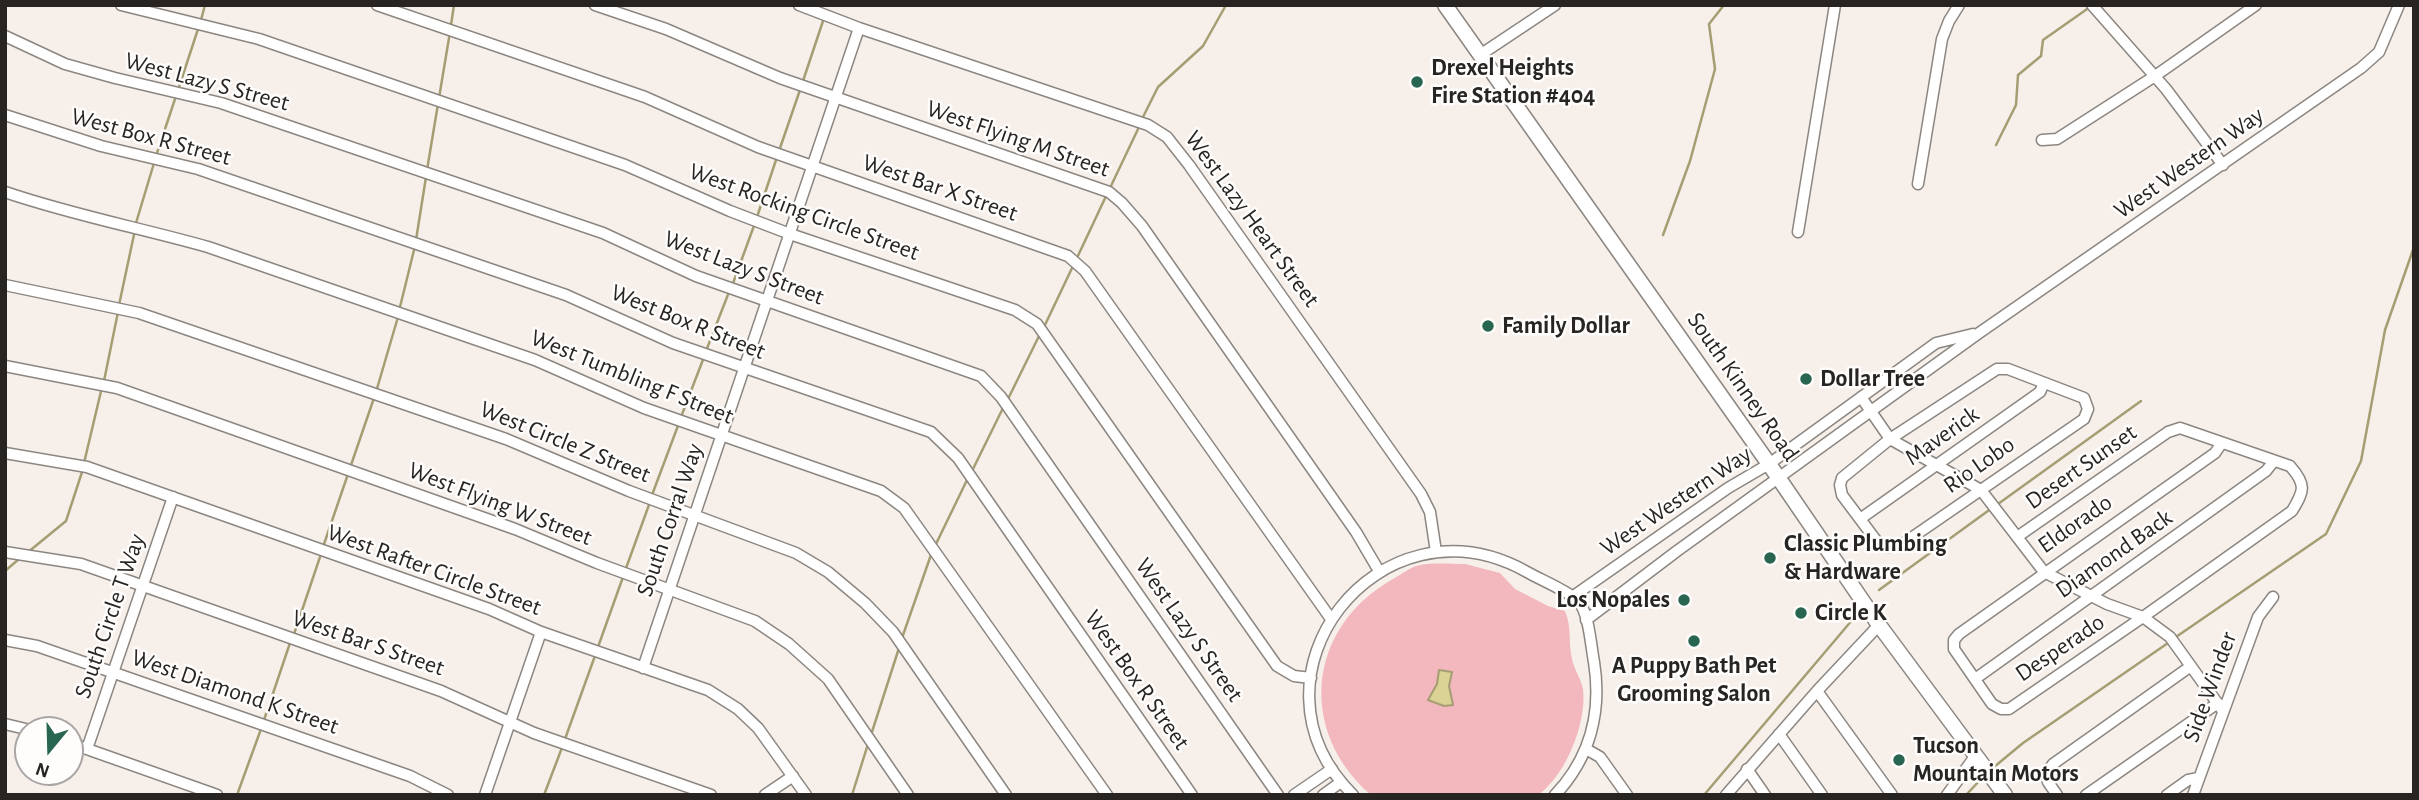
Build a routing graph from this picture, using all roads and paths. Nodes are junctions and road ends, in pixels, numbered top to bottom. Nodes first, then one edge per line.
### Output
1 (121, 5) edge
2 (377, 5) edge
3 (595, 5) edge
4 (799, 5) edge
5 (1445, 5) edge
6 (1555, 5) edge
7 (1835, 5) edge
8 (1959, 5) edge
9 (2092, 5) edge
10 (2256, 5) edge
11 (2399, 5) edge
12 (859, 28) junction
13 (5, 36) edge
14 (1480, 55) junction
15 (2155, 76) junction
16 (837, 98) junction
17 (5, 115) edge
18 (2042, 140) dead end
19 (2223, 164) junction
20 (814, 166) junction
21 (1918, 184) dead end
22 (5, 192) edge
23 (1798, 232) dead end
24 (790, 234) junction
25 (5, 285) edge
26 (767, 301) junction
27 (1979, 333) junction
28 (5, 366) edge
29 (744, 368) junction
30 (2044, 383) junction
31 (1861, 397) junction
32 (1872, 412) junction
33 (2168, 432) joint
34 (721, 436) junction
35 (1890, 439) junction
36 (2221, 444) junction
37 (5, 453) edge
38 (2274, 461) junction
39 (1769, 464) junction
40 (1938, 465) junction
41 (1779, 479) junction
42 (1981, 489) junction
43 (173, 497) junction
44 (694, 515) junction
45 (1860, 519) junction
46 (2017, 537) junction
47 (1436, 551) junction
48 (5, 552) edge
49 (1379, 571) junction
50 (2044, 572) junction
51 (143, 587) junction
52 (668, 588) junction
53 (2092, 594) junction
54 (1572, 597) junction
55 (2273, 597) dead end
56 (2143, 617) junction
57 (1331, 619) junction
58 (1586, 620) junction
59 (1879, 625) junction
60 (541, 632) junction
61 (5, 640) edge
62 (2191, 666) junction
63 (643, 668) junction
64 (112, 671) junction
65 (1311, 678) junction
66 (1975, 679) junction
67 (1817, 691) junction
68 (2220, 707) junction
69 (510, 722) junction
70 (1779, 734) junction
71 (84, 747) edge
72 (87, 748) junction
73 (1586, 749) junction
74 (1976, 755) junction
75 (1332, 769) junction
76 (1747, 769) junction
77 (793, 776) junction
78 (2199, 778) junction
79 (1341, 782) junction
80 (217, 795) edge
81 (448, 795) edge
82 (485, 795) edge
83 (711, 795) edge
84 (765, 795) edge
85 (806, 795) edge
86 (908, 795) edge
87 (1006, 795) edge
88 (1107, 795) edge
89 (1192, 795) edge
90 (1278, 795) edge
91 (1294, 795) edge
92 (1324, 795) edge
93 (1353, 795) edge
94 (1555, 795) edge
95 (1627, 795) edge
96 (1726, 795) edge
97 (1765, 795) edge
98 (1822, 795) edge
99 (1892, 795) edge
100 (1947, 795) edge
101 (2005, 795) edge
102 (2057, 795) edge
103 (2086, 795) edge
104 (2167, 795) edge
105 (2193, 795) edge

1 - 24 street, West Rocking Circle Street
2 - 20 street, West Bar X Street
3 - 16 street, West Flying M Street
4 - 12 street, West Lazy Heart Street
5 - 14 main road, South Kinney Road
6 - 14 street
7 - 23 street
8 - 21 street
9 - 15 street
10 - 15 street
11 - 19 street, West Western Way
12 - 16 street, South Corral Way
12 - 47 street, West Lazy Heart Street
13 - 26 street, West Lazy S Street
14 - 39 main road, South Kinney Road
15 - 18 street
15 - 19 street
16 - 20 street, South Corral Way
16 - 49 street, West Flying M Street
17 - 29 street, West Box R Street
19 - 27 street, West Western Way
20 - 24 street, South Corral Way
20 - 57 street, West Bar X Street
22 - 34 street, West Tumbling F Street
24 - 26 street, South Corral Way
24 - 65 street, West Rocking Circle Street
25 - 44 street, West Circle Z Street
26 - 29 street, South Corral Way
26 - 90 street, West Lazy S Street
27 - 31 street, West Western Way
27 - 32 street, West Western Way
28 - 52 street, West Flying W Street
29 - 34 street, South Corral Way
29 - 89 street, West Box R Street
30 - 35 street
30 - 40 street, Maverick
30 - 42 street, Rio Lobo
31 - 32 street
31 - 39 street, West Western Way
32 - 35 street
32 - 41 street, West Western Way
33 - 36 street, Desperado
33 - 46 street, Desert Sunset
34 - 44 street, South Corral Way
34 - 88 street, West Tumbling F Street
35 - 40 street
35 - 45 street
36 - 38 street, Desperado
36 - 50 street, Eldorado
37 - 43 street, West Rafter Circle Street
38 - 53 street, Diamond Back
38 - 56 street, Desperado
39 - 41 main road, South Kinney Road
39 - 54 street, West Western Way
40 - 42 street
40 - 45 street, Maverick
41 - 58 street, West Western Way
41 - 59 main road, South Kinney Road
42 - 45 street, Rio Lobo
42 - 46 street
43 - 51 street, South Circle T Way
43 - 60 street, West Rafter Circle Street
44 - 52 street, South Corral Way
44 - 87 street, West Circle Z Street
46 - 50 street
47 - 49 street
47 - 54 street
48 - 51 street, West Bar S Street
49 - 57 street
50 - 53 street
50 - 66 street, Eldorado
51 - 64 street, South Circle T Way
51 - 69 street, West Bar S Street
52 - 63 street, South Corral Way
52 - 86 street, West Flying W Street
53 - 56 street
53 - 66 street, Diamond Back
54 - 58 street
55 - 68 street, Side Winder
56 - 62 street
56 - 66 street, Desperado
57 - 65 street
58 - 73 street
59 - 67 street
59 - 74 main road, South Kinney Road
60 - 63 street, West Rafter Circle Street
60 - 69 street
61 - 64 street, West Diamond K Street
62 - 68 street
62 - 102 street
63 - 77 street, West Rafter Circle Street
64 - 72 street, South Circle T Way
64 - 81 street, West Diamond K Street
65 - 75 street
67 - 70 street
67 - 99 street
68 - 78 street, Side Winder
68 - 103 street
69 - 82 street
69 - 83 street, West Bar S Street
70 - 76 street
70 - 98 street
71 - 72 street
72 - 80 street
73 - 94 street
73 - 95 street
74 - 100 street
74 - 101 main road, South Kinney Road
75 - 79 street
75 - 91 street
76 - 96 street
76 - 97 street
77 - 84 street
77 - 85 street, West Rafter Circle Street
78 - 104 street
78 - 105 street, Side Winder
79 - 92 street
79 - 93 street

